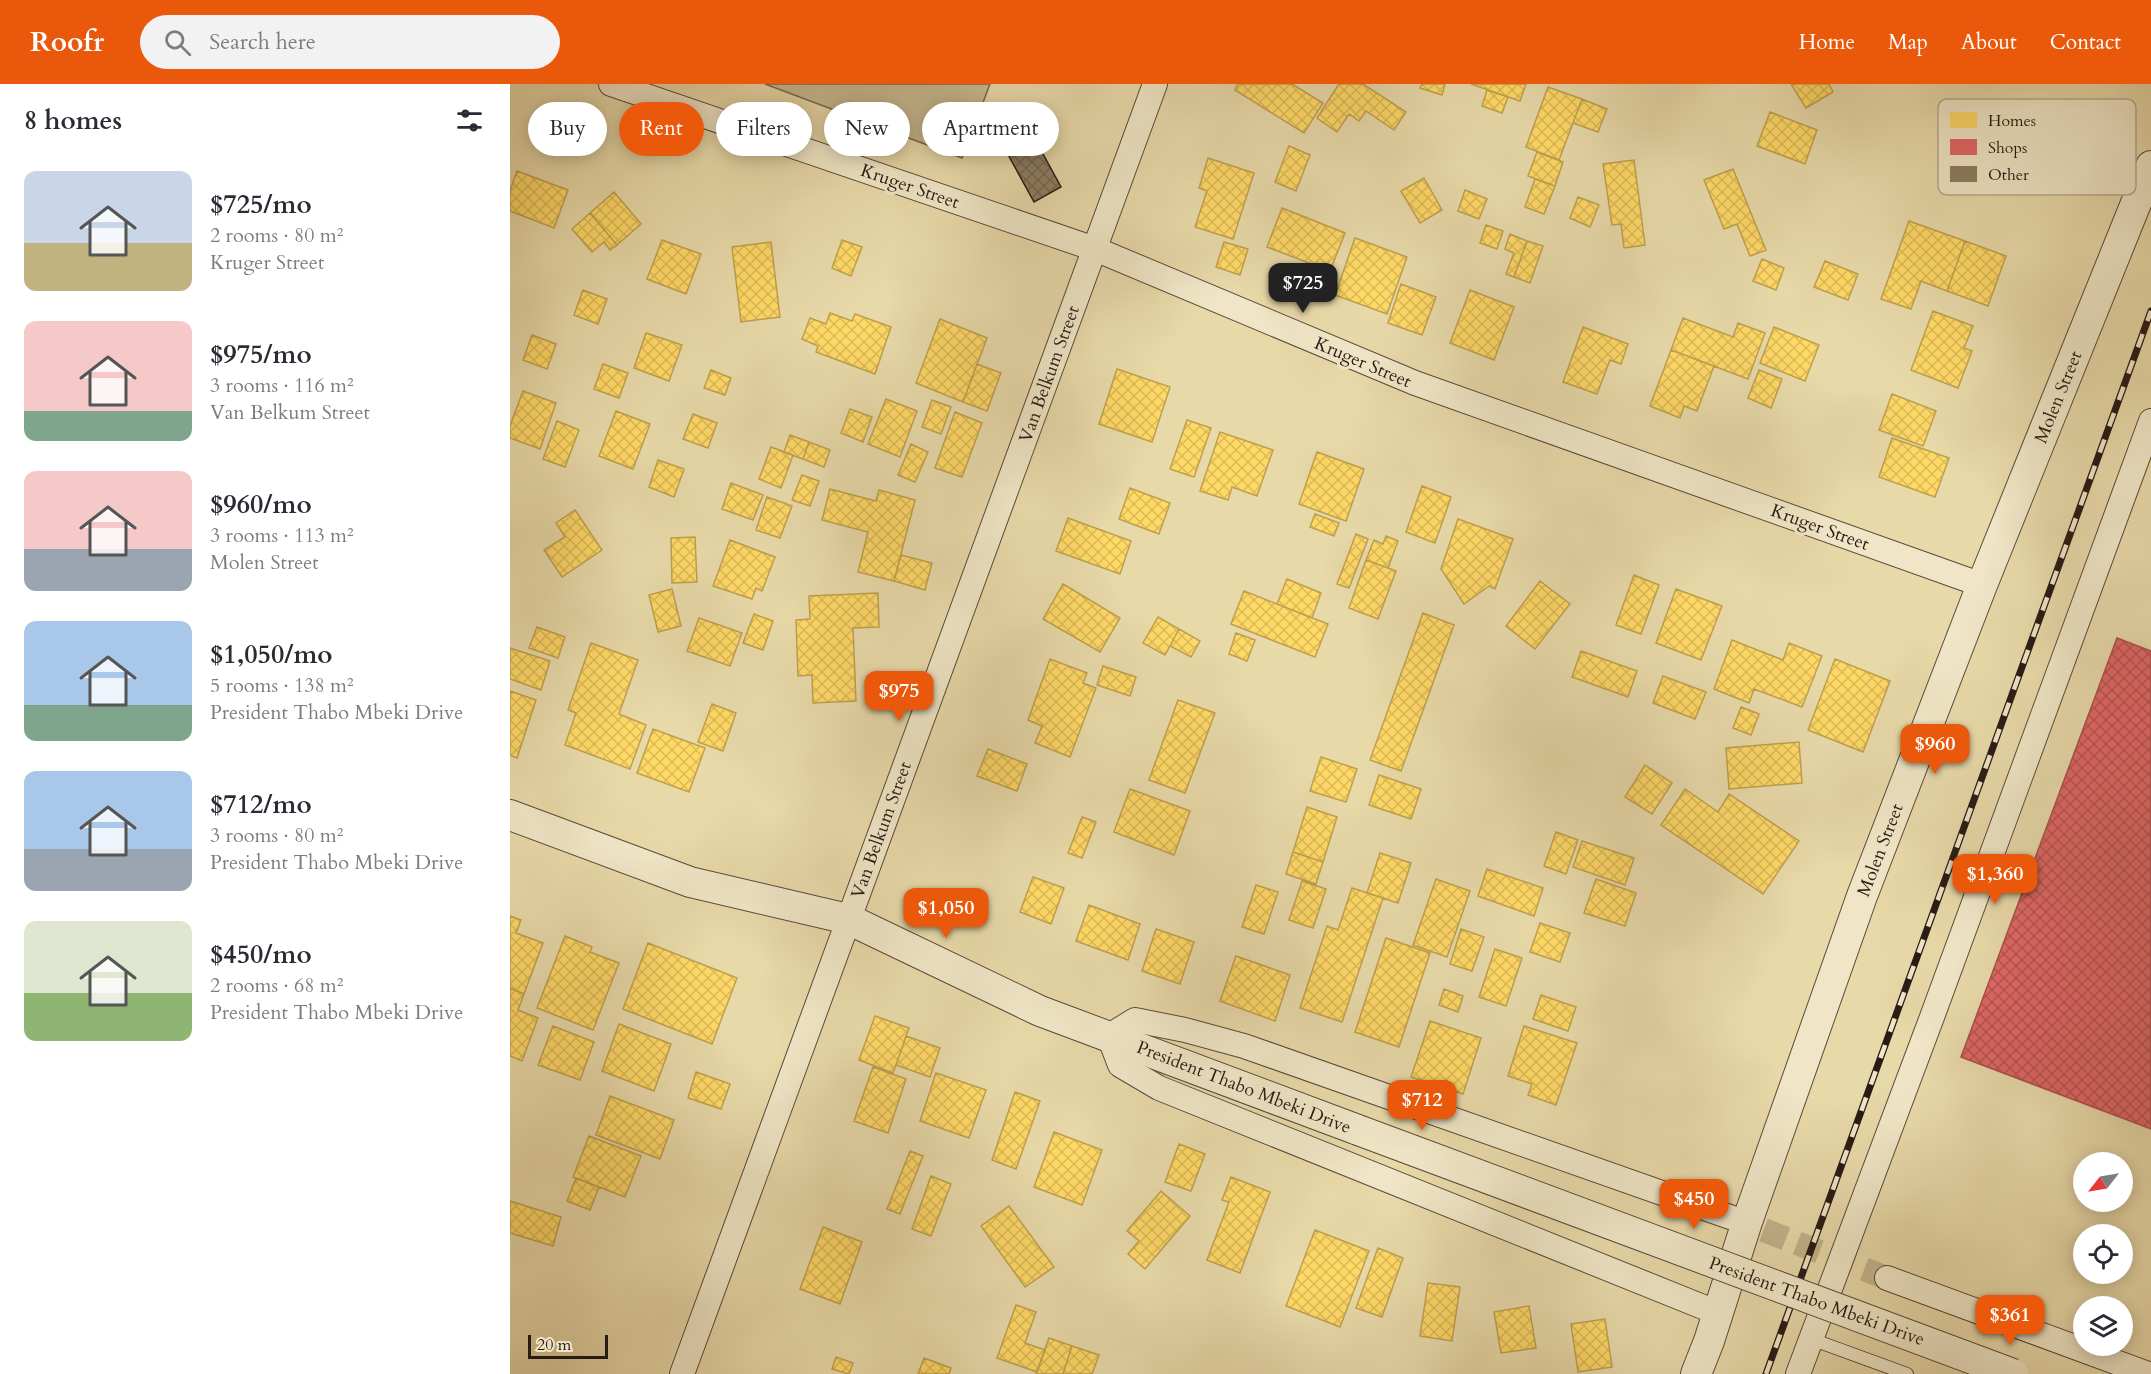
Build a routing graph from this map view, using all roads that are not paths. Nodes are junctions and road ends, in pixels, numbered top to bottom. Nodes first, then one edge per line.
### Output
1 (611, 84) edge
2 (1155, 84) edge
3 (2151, 166) edge
4 (1095, 249) junction
5 (2151, 421) edge
6 (1982, 585) junction
7 (510, 815) edge
8 (848, 920) junction
9 (1109, 1036) junction
10 (1730, 1217) tunnel mouth
11 (1887, 1278) tunnel mouth
12 (1718, 1313) junction
13 (1811, 1338) junction
14 (682, 1374) edge
15 (1696, 1374) edge
16 (1798, 1374) edge
17 (1908, 1374) edge
18 (2013, 1374) edge
19 (2148, 1374) edge

1 - 4 street, Kruger Street
2 - 4 street, Van Belkum Street
3 - 6 street, Molen Street
4 - 6 street, Kruger Street
4 - 8 street, Van Belkum Street
5 - 13 street
6 - 12 street, Molen Street
7 - 8 street, President Thabo Mbeki Drive
8 - 9 street, President Thabo Mbeki Drive
8 - 14 street, Van Belkum Street
9 - 10 street
9 - 12 street
9 - 18 street, President Thabo Mbeki Drive, bridge
11 - 19 street
12 - 15 street, Molen Street
13 - 16 street
13 - 17 lane

